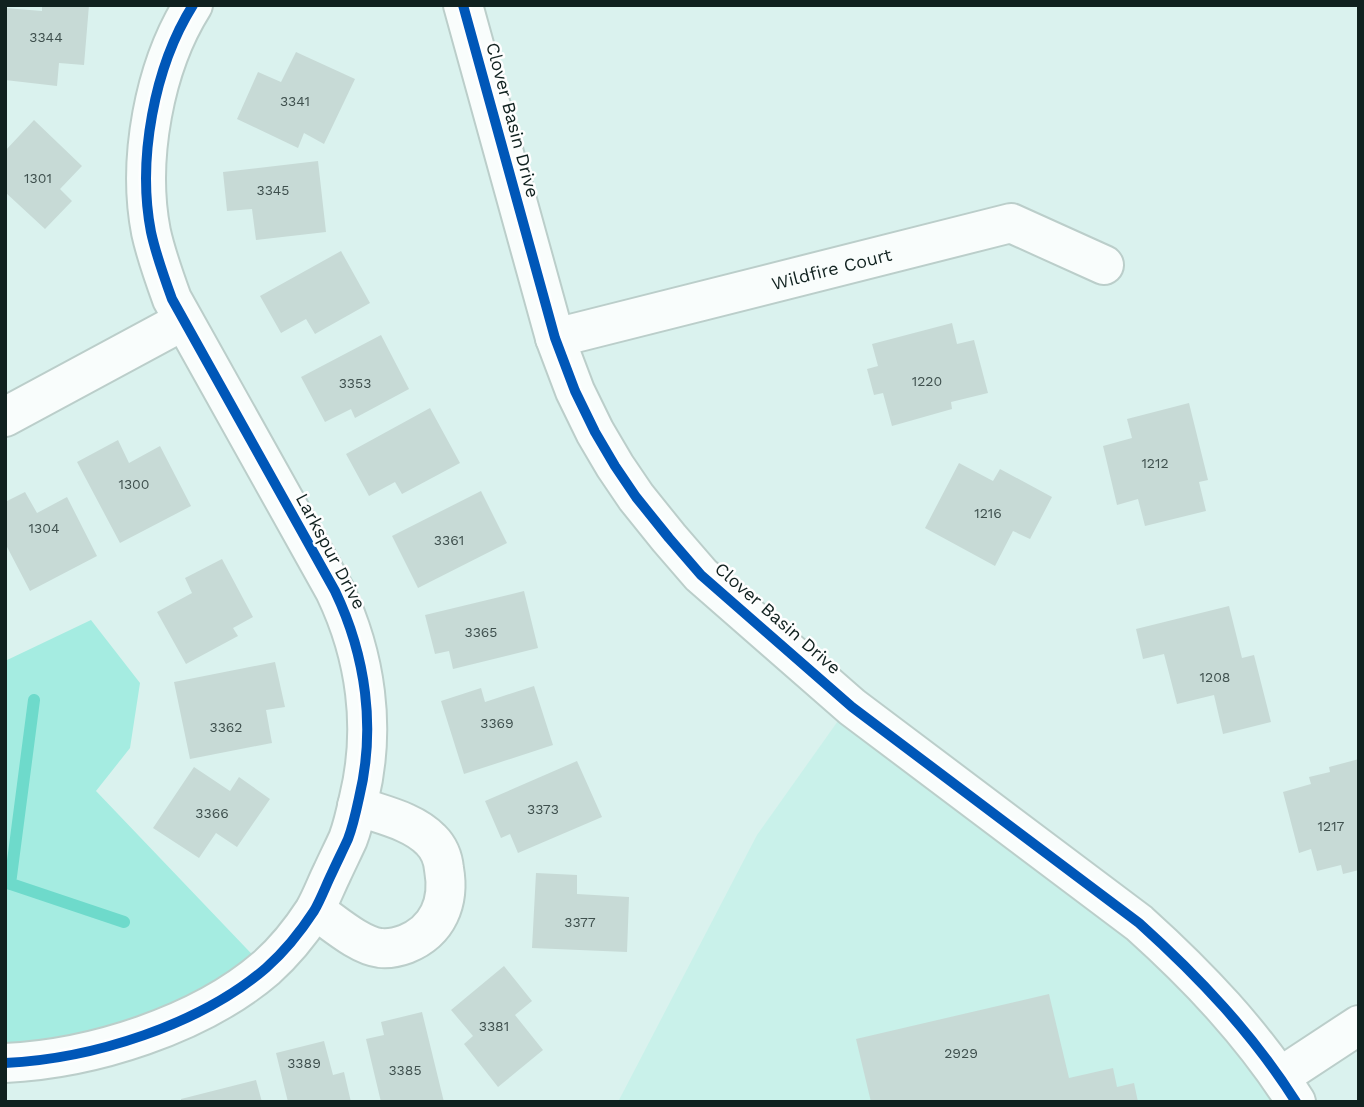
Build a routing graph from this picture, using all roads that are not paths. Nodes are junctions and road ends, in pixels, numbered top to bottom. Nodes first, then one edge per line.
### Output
1 (194, 5) edge
2 (463, 5) edge
3 (1104, 265) dead end
4 (184, 321) junction
5 (555, 338) junction
6 (5, 417) edge
7 (358, 806) junction
8 (315, 910) junction
9 (1359, 1025) edge
10 (5, 1063) edge
11 (1288, 1089) edge

1 - 4 street, Larkspur Drive
2 - 5 street, Clover Basin Drive
3 - 5 street, Wildfire Court
4 - 6 street
4 - 7 street, Larkspur Drive
5 - 11 street, Clover Basin Drive
7 - 8 street, Larkspur Drive
7 - 8 street
8 - 10 street, Larkspur Drive
9 - 11 street

